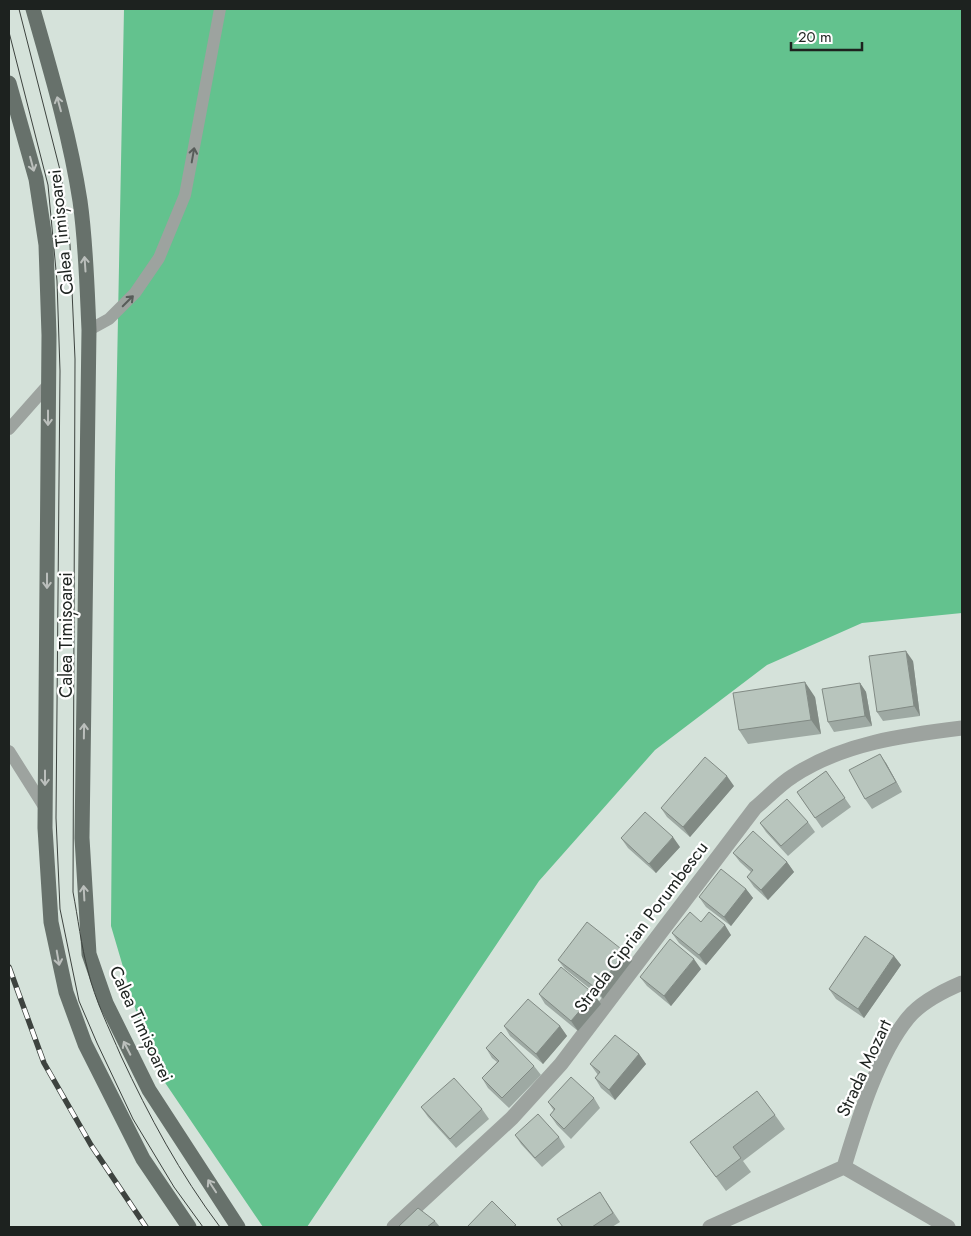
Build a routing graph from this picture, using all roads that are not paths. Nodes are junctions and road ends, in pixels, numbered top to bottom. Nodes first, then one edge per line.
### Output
1 (34, 9) edge
2 (220, 9) edge
3 (9, 83) edge
4 (89, 330) junction
5 (48, 385) junction
6 (9, 429) edge
7 (962, 728) edge
8 (9, 751) edge
9 (45, 808) junction
10 (962, 983) edge
11 (844, 1167) junction
12 (189, 1227) edge
13 (238, 1227) edge
14 (394, 1227) edge
15 (710, 1227) edge
16 (948, 1227) edge

4 -> 1 main road, Calea Timișoarei
4 -> 2 lane
3 -> 5 main road, Calea Timișoarei
13 -> 4 main road, Calea Timișoarei
5 - 6 lane
5 -> 9 main road, Calea Timișoarei
7 - 14 street, Strada Ciprian Porumbescu
8 - 9 lane
9 -> 12 main road, Calea Timișoarei
10 - 11 street, Strada Mozart
11 - 15 street
11 - 16 street

